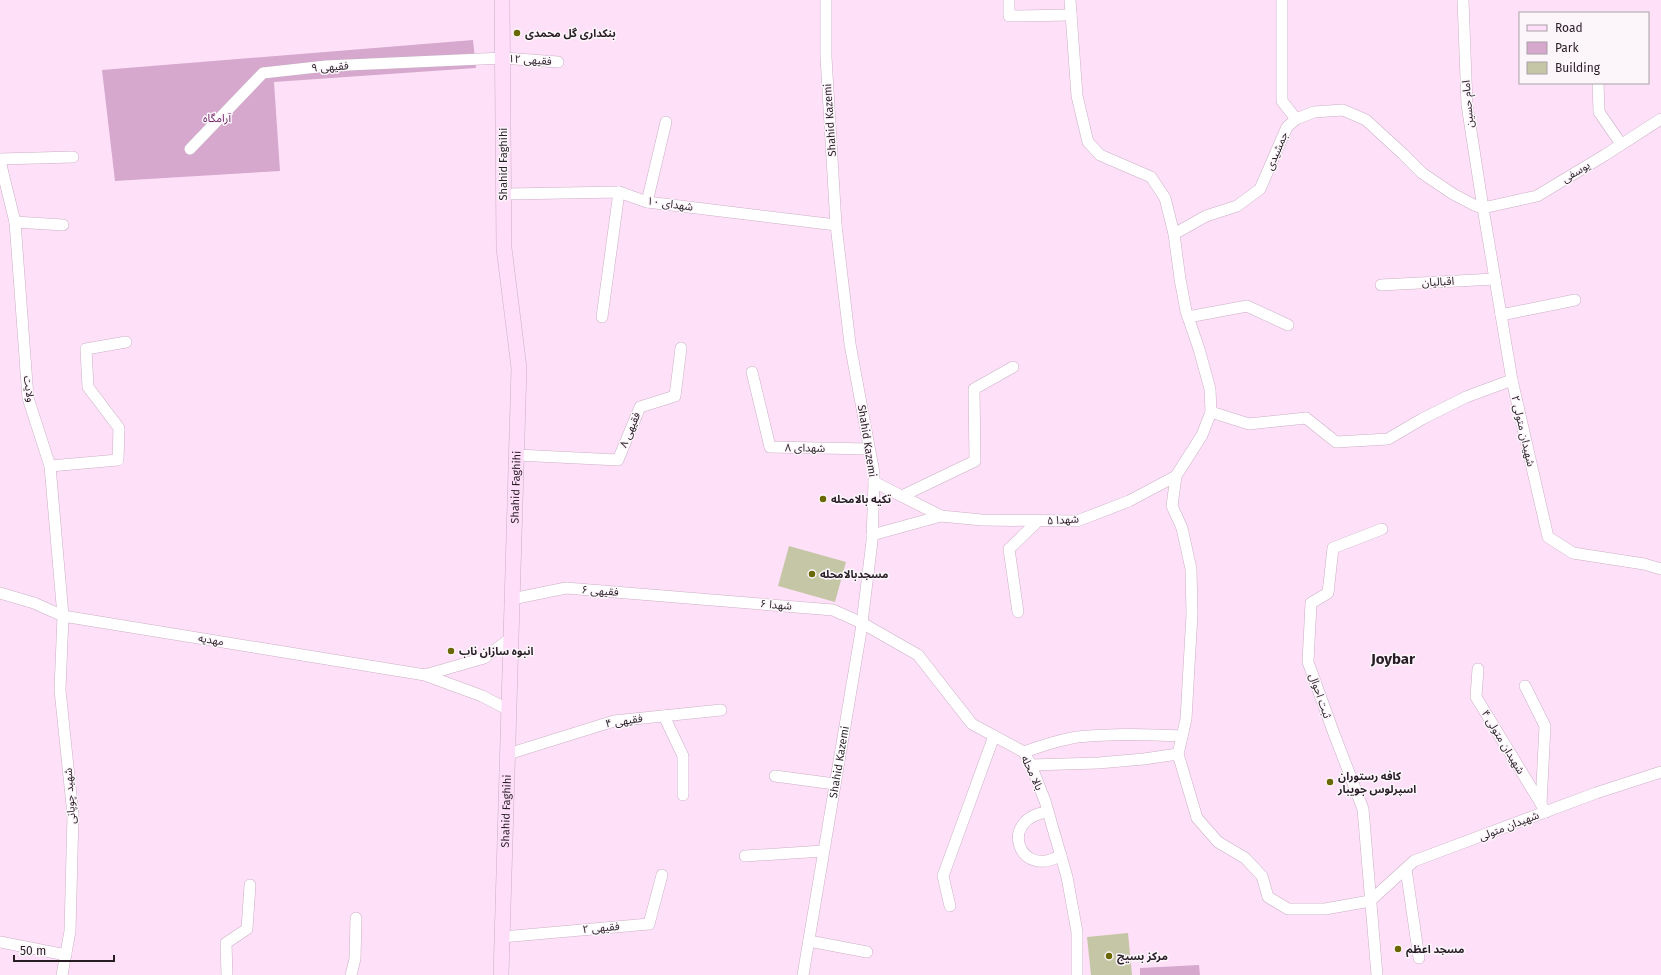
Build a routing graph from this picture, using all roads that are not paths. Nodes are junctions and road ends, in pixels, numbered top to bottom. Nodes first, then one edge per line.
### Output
1 (502, 0) edge
2 (826, 0) edge
3 (1009, 0) edge
4 (1070, 0) edge
5 (1282, 0) edge
6 (1463, 0) edge
7 (1071, 15) junction
8 (502, 58) junction
9 (558, 62) dead end
10 (1598, 84) edge
11 (1296, 119) junction
12 (1661, 119) edge
13 (666, 122) dead end
14 (1621, 144) junction
15 (190, 149) dead end
16 (72, 157) dead end
17 (0, 160) edge
18 (619, 192) junction
19 (504, 194) junction
20 (647, 202) junction
21 (1482, 208) junction
22 (15, 222) junction
23 (836, 224) junction
24 (63, 225) dead end
25 (1174, 234) junction
26 (1495, 279) junction
27 (1381, 285) dead end
28 (1575, 300) dead end
29 (1501, 315) junction
30 (602, 317) dead end
31 (1188, 317) junction
32 (1288, 325) dead end
33 (126, 342) dead end
34 (680, 348) dead end
35 (1013, 367) dead end
36 (752, 372) dead end
37 (1512, 380) junction
38 (1211, 412) junction
39 (869, 449) junction
40 (516, 455) junction
41 (50, 466) junction
42 (1176, 476) junction
43 (874, 482) junction
44 (902, 496) junction
45 (941, 516) junction
46 (1038, 521) junction
47 (1382, 529) dead end
48 (872, 535) junction
49 (1661, 569) edge
50 (0, 593) edge
51 (688, 597) joint
52 (512, 598) junction
53 (1018, 612) dead end
54 (63, 616) junction
55 (862, 623) junction
56 (511, 638) junction
57 (1478, 668) dead end
58 (425, 675) junction
59 (1526, 686) dead end
60 (509, 710) junction
61 (721, 710) dead end
62 (664, 716) junction
63 (994, 736) junction
64 (1182, 736) junction
65 (1024, 752) junction
66 (508, 754) junction
67 (1178, 754) junction
68 (1031, 765) junction
69 (1661, 772) edge
70 (775, 776) dead end
71 (835, 784) junction
72 (683, 795) dead end
73 (1543, 808) junction
74 (1048, 812) junction
75 (823, 851) junction
76 (1061, 855) junction
77 (745, 856) dead end
78 (1406, 869) junction
79 (662, 875) dead end
80 (250, 885) dead end
81 (1370, 901) junction
82 (950, 906) dead end
83 (356, 918) dead end
84 (502, 937) junction
85 (808, 941) junction
86 (0, 942) edge
87 (867, 952) dead end
88 (66, 955) junction
89 (1419, 958) dead end
90 (62, 975) edge
91 (227, 975) edge
92 (351, 975) edge
93 (501, 975) edge
94 (803, 975) edge
95 (1077, 975) edge
96 (1377, 975) edge

1 - 8 main road, Shahid Faghihi
2 - 23 street, Shahid Kazemi
3 - 7 street
4 - 7 street
5 - 11 street
6 - 21 street, امام حسین
7 - 25 street
8 - 9 street, فقیهی ۱۲
8 - 15 street, فقیهی ۹
8 - 19 main road, Shahid Faghihi
10 - 14 street
11 - 21 street
11 - 25 street, جمشیدی
12 - 14 street, یوسفی
13 - 20 street
14 - 21 street, یوسفی
16 - 17 street, ولایت
17 - 22 street, ولایت
18 - 19 street, شهدای ۱۰
18 - 20 street, شهدای ۱۰
18 - 30 street
19 - 40 main road, Shahid Faghihi
20 - 23 street, شهدای ۱۰
21 - 26 street, شهیدان متولی ۲
22 - 24 street
22 - 41 street, ولایت
23 - 39 street, Shahid Kazemi
25 - 31 street
26 - 27 street, اقبالیان
26 - 29 street, شهیدان متولی ۲
28 - 29 street
29 - 37 street, شهیدان متولی ۲
31 - 32 street
31 - 38 street
33 - 41 street
34 - 40 street, فقیهی ۸
35 - 44 street
36 - 39 street, شهدای ۸
37 - 38 street
37 - 49 street, شهیدان متولی ۲
38 - 42 street
39 - 43 street, Shahid Kazemi
40 - 52 main road, Shahid Faghihi
41 - 54 street, ولایت
42 - 46 street, شهدا ۵
42 - 64 street
43 - 44 street, شهدا ۵
43 - 48 street, Shahid Kazemi
44 - 45 street, شهدا ۵
45 - 46 street, شهدا ۵
45 - 48 street, شهدا ۵
46 - 53 street
47 - 81 street, ثبت احوال
48 - 55 street, Shahid Kazemi
50 - 54 street, مهدیه
51 - 52 street, فقیهی ۶
51 - 55 street, شهدا ۶
52 - 56 main road, Shahid Faghihi
54 - 58 street, مهدیه
54 - 88 street, شهید چوپانی
55 - 63 street, بالا محله
55 - 71 street, Shahid Kazemi
56 - 58 street
56 - 60 main road, Shahid Faghihi
57 - 73 street, شهیدان متولی ۴
58 - 60 street
59 - 73 street
60 - 66 main road, Shahid Faghihi
61 - 62 street, فقیهی ۴
62 - 66 street, فقیهی ۴
62 - 72 street
63 - 65 street, بالا محله
63 - 82 street
64 - 65 street
64 - 67 street
65 - 68 street, بالا محله
66 - 84 main road, Shahid Faghihi
67 - 68 street
67 - 81 street
68 - 74 street, بالا محله
69 - 73 street, شهیدان متولی
70 - 71 street
71 - 75 street, Shahid Kazemi
73 - 78 street, شهیدان متولی
74 - 76 street, بالا محله
74 - 76 street
75 - 77 street
75 - 85 street, Shahid Kazemi
76 - 95 street, بالا محله
78 - 81 street, شهیدان متولی
78 - 89 street
79 - 84 street, فقیهی ۲
80 - 91 street
81 - 96 street
83 - 92 street
84 - 93 main road, Shahid Faghihi
85 - 87 street
85 - 94 street, Shahid Kazemi
86 - 88 street
88 - 90 street, شهید چوپانی

